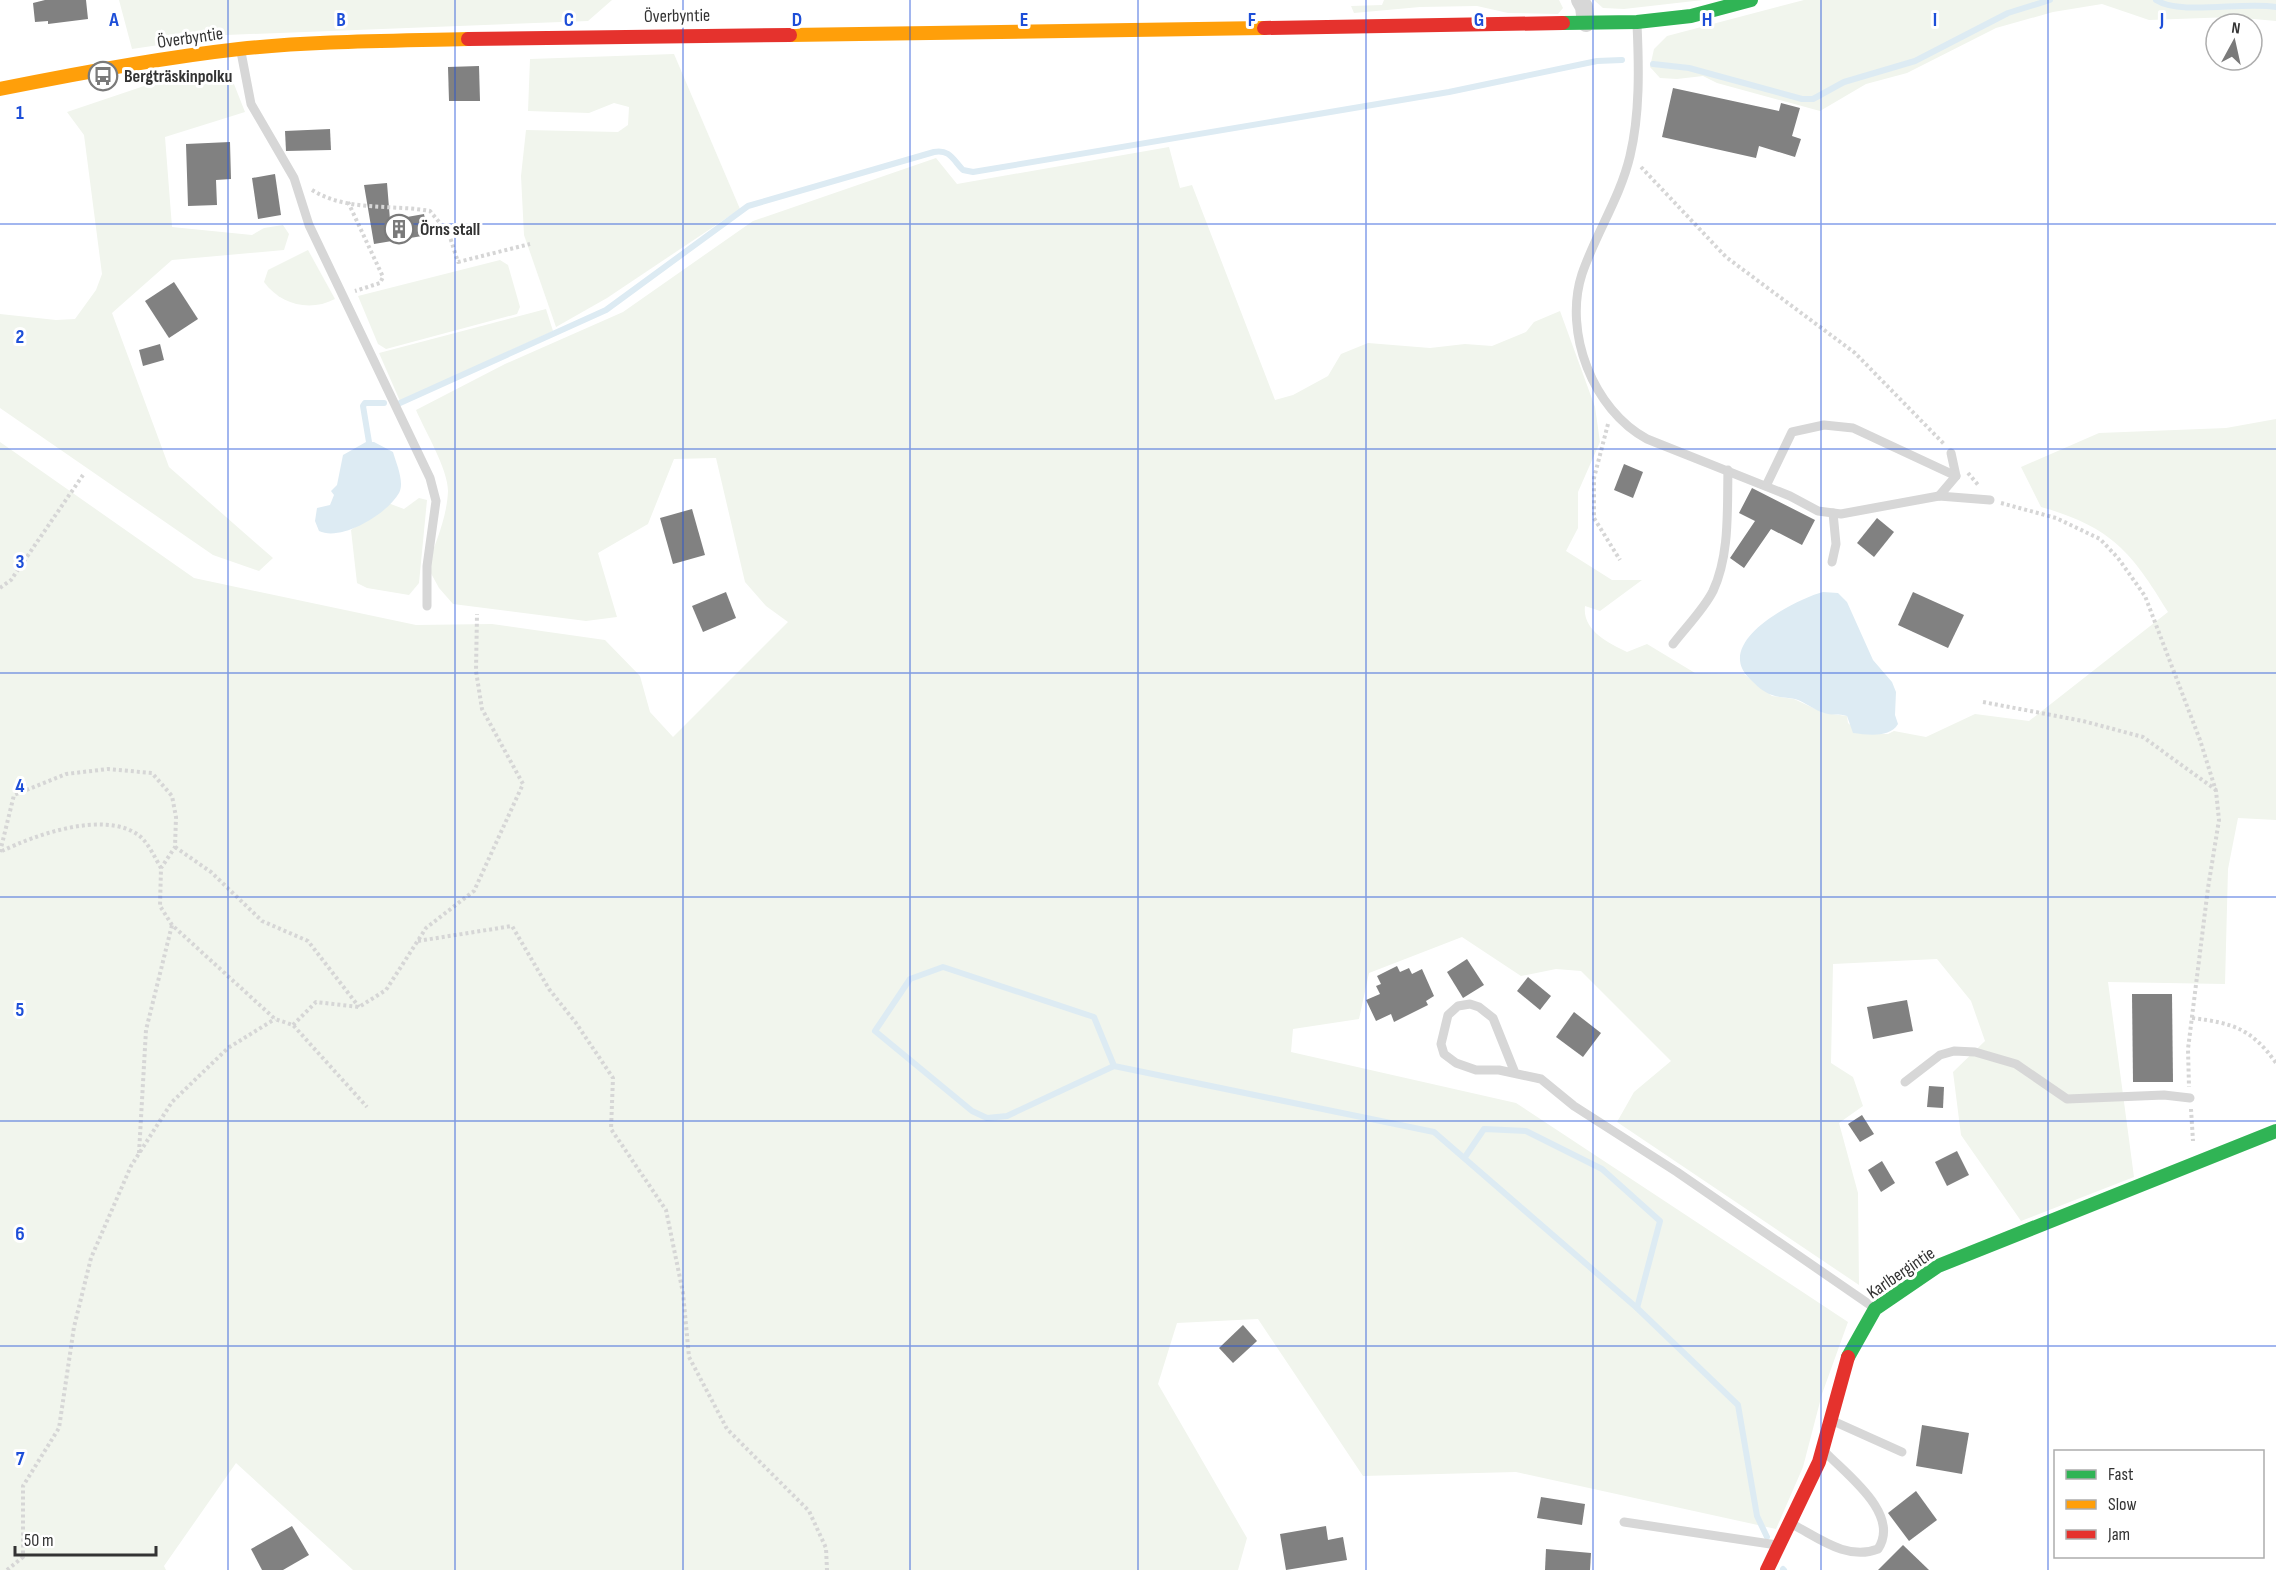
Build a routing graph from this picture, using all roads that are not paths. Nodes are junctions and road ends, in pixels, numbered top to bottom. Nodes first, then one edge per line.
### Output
1 (1580, 0) edge
2 (1751, 0) edge
3 (1637, 22) junction
4 (1586, 23) junction
5 (240, 50) junction
6 (0, 89) edge
7 (1952, 453) road end
8 (1728, 470) junction
9 (1956, 476) junction
10 (1766, 486) junction
11 (1939, 496) junction
12 (1990, 500) road end
13 (1833, 513) junction
14 (1832, 562) dead end
15 (427, 606) dead end
16 (1673, 644) dead end
17 (1515, 1073) junction
18 (1905, 1082) dead end
19 (2190, 1098) road end
20 (2276, 1131) edge
21 (1875, 1309) junction
22 (1831, 1420) junction
23 (1823, 1449) junction
24 (1902, 1452) dead end
25 (1624, 1522) dead end
26 (1790, 1523) junction
27 (1779, 1546) junction
28 (1767, 1570) edge

1 - 4 street
2 - 3 street, Överbyntie
3 - 4 street, Överbyntie
3 - 8 lane
4 - 5 street, Överbyntie
5 - 6 street, Överbyntie
5 - 15 lane
7 - 9 lane
8 - 10 lane
8 - 16 lane
9 - 10 lane
9 - 11 lane
10 - 13 lane
11 - 12 lane
11 - 13 lane
13 - 14 lane
17 - 17 lane
17 - 21 lane
18 - 19 lane
20 - 21 street, Karlbergintie
21 - 22 street, Karlbergintie
22 - 23 street, Karlbergintie
22 - 24 lane
23 - 26 street, Karlbergintie
23 - 26 lane
25 - 27 lane
26 - 27 street, Karlbergintie
27 - 28 street, Karlbergintie

